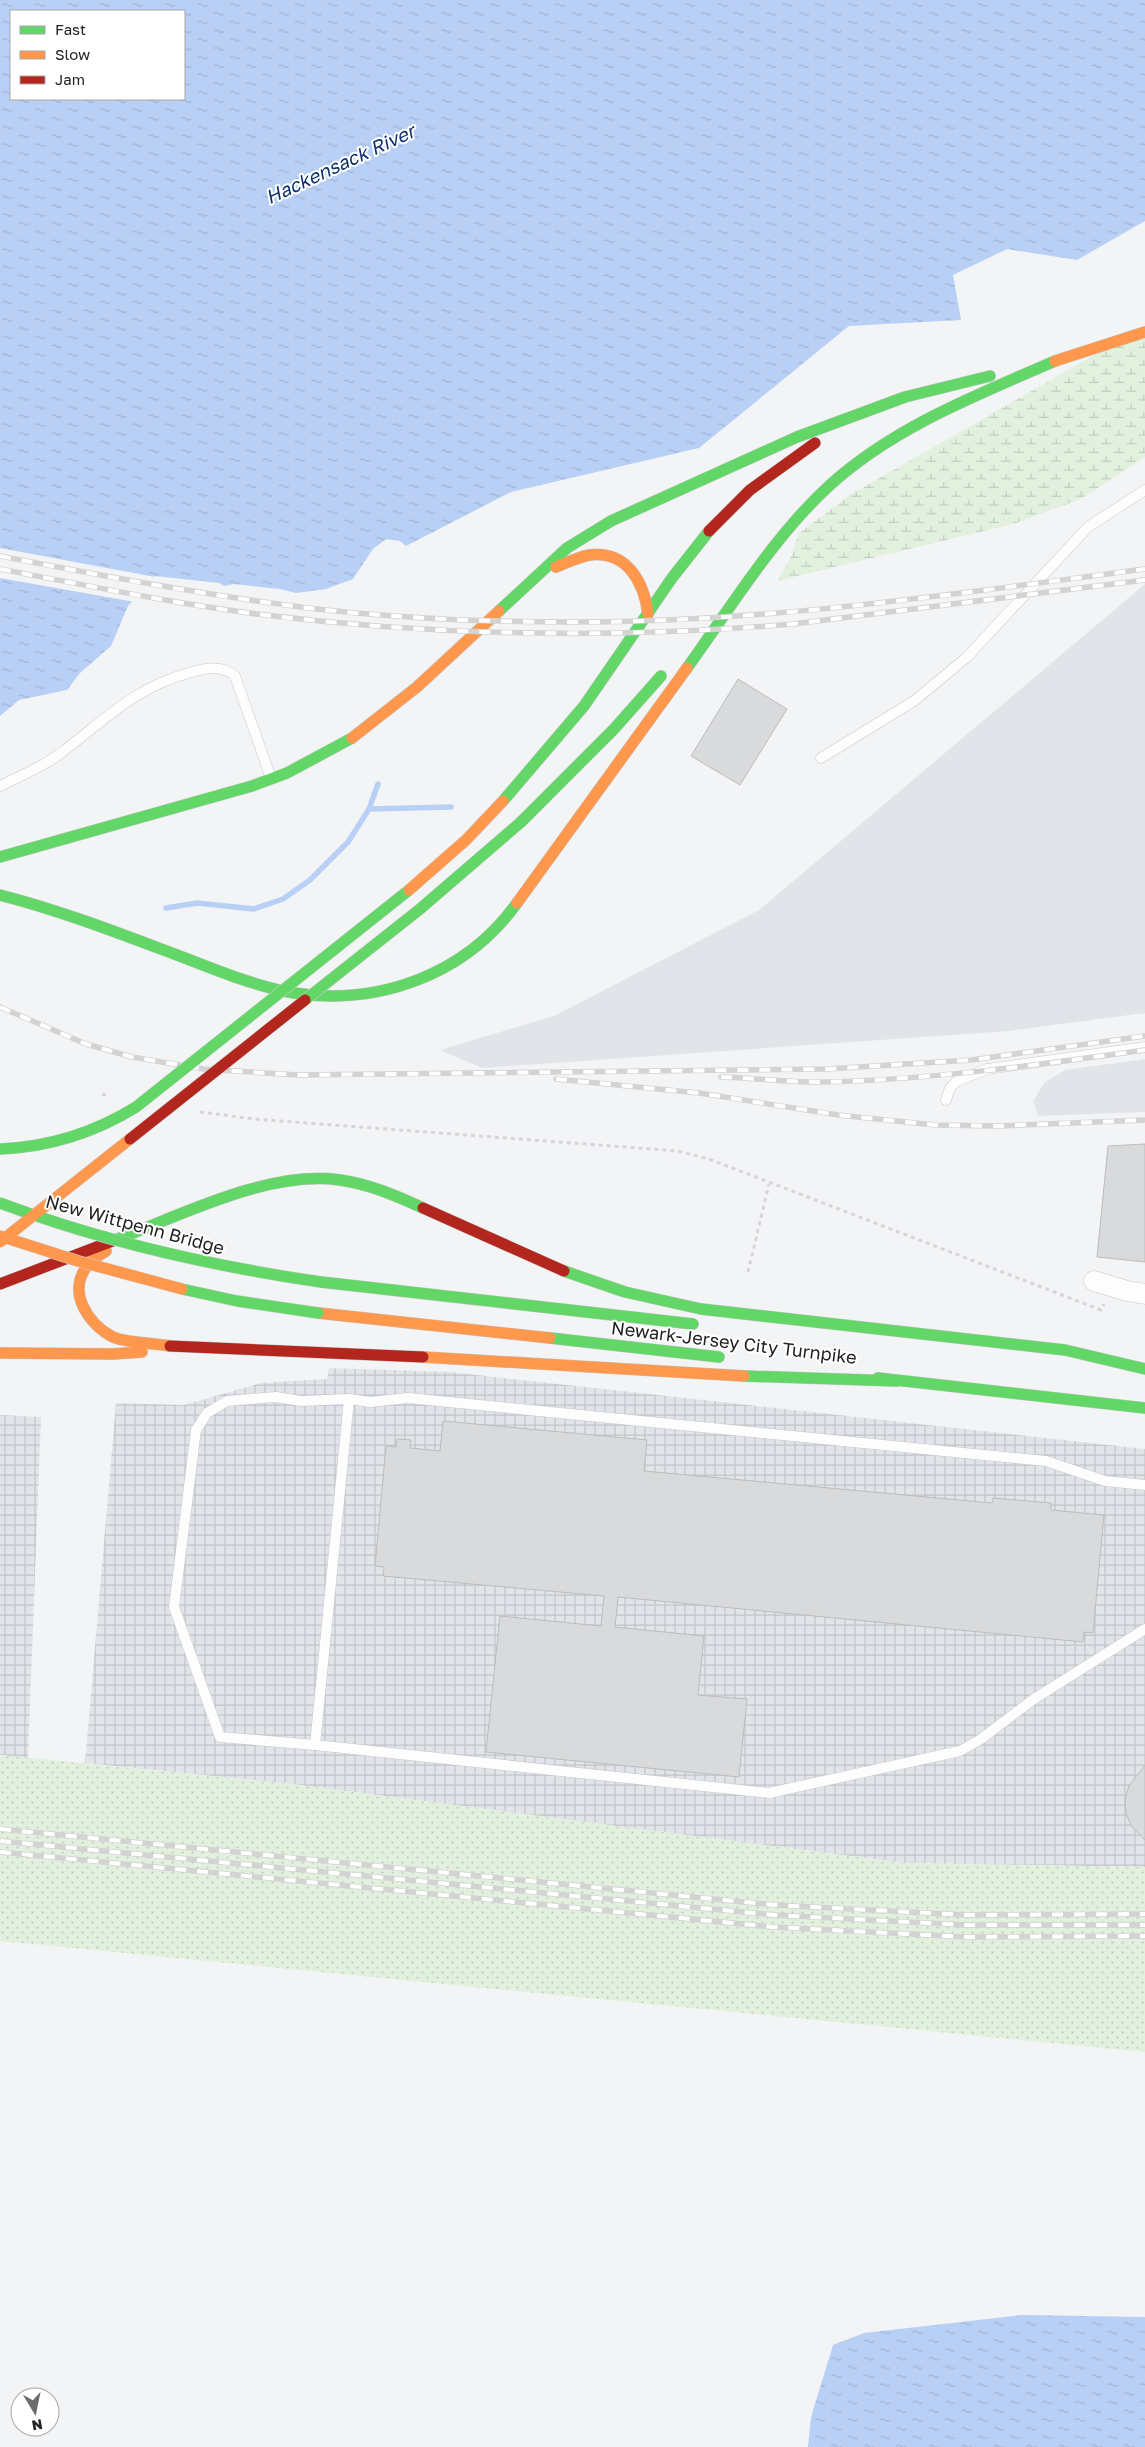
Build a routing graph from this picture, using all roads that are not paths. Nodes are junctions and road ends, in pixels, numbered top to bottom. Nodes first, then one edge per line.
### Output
1 (1145, 332) edge
2 (1055, 361) junction
3 (1145, 490) edge
4 (794, 522) junction
5 (539, 575) junction
6 (648, 614) junction
7 (708, 618) dead end
8 (666, 669) dead end
9 (821, 758) dead end
10 (272, 779) junction
11 (0, 786) edge
12 (0, 857) edge
13 (0, 895) edge
14 (1145, 1048) edge
15 (946, 1100) dead end
16 (0, 1149) edge
17 (0, 1203) edge
18 (152, 1227) junction
19 (0, 1236) edge
20 (0, 1242) edge
21 (321, 1282) joint
22 (0, 1284) edge
23 (1103, 1284) road end
24 (1145, 1294) edge
25 (701, 1325) dead end
26 (184, 1348) junction
27 (0, 1353) edge
28 (733, 1358) dead end
29 (791, 1365) dead end
30 (1082, 1366) dead end
31 (1145, 1369) edge
32 (897, 1381) junction
33 (349, 1399) junction
34 (1145, 1408) edge
35 (1145, 1485) edge
36 (1145, 1629) edge
37 (315, 1745) junction

1 - 2 main road
2 - 4 main road
2 - 5 main road
2 - 6 main road
3 - 9 lane
4 - 7 main road
4 - 13 main road
5 - 6 main road
5 - 10 main road
6 - 16 main road, bridge
8 - 20 main road, bridge
10 - 11 lane
10 - 12 main road
14 - 15 lane
17 - 21 main road, New Wittpenn Bridge, bridge
18 - 22 main road
18 - 26 main road
18 - 31 main road
19 - 28 main road, Newark-Jersey City Turnpike, bridge
21 - 25 main road, Newark-Jersey City Turnpike
23 - 24 street
26 - 27 main road
26 - 32 main road
29 - 32 main road, Newark-Jersey City Turnpike
30 - 31 main road
32 - 34 main road, Newark-Jersey City Turnpike
33 - 35 lane
33 - 37 lane
33 - 37 lane
36 - 37 lane

